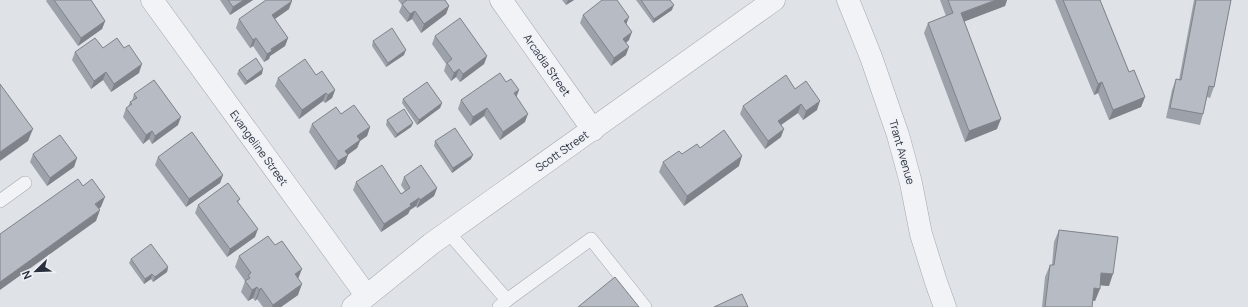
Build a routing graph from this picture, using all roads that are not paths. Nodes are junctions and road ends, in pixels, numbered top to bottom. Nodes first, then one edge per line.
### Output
1 (152, 0) edge
2 (501, 0) edge
3 (774, 0) edge
4 (848, 0) edge
5 (593, 130) junction
6 (25, 182) dead end
7 (0, 201) edge
8 (448, 232) junction
9 (360, 301) edge
10 (503, 304) edge
11 (645, 307) edge
12 (945, 307) edge

1 - 9 street, Evangeline Street
2 - 5 street, Arcadia Street
3 - 5 street, Scott Street
4 - 12 street, Trant Avenue
5 - 8 street, Scott Street
6 - 7 lane
8 - 9 street, Scott Street
8 - 10 lane
10 - 11 lane

